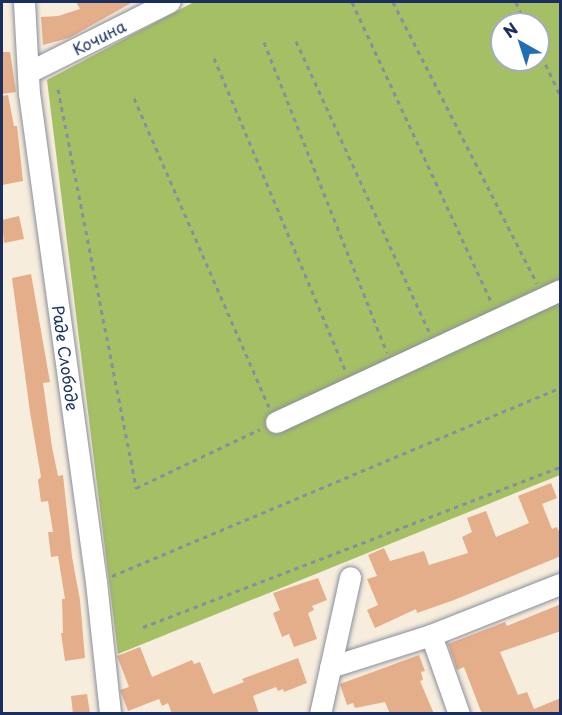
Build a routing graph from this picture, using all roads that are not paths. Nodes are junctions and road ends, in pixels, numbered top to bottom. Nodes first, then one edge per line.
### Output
1 (24, 2) edge
2 (169, 2) edge
3 (29, 72) junction
4 (552, 294) edge
5 (276, 422) road end
6 (350, 576) dead end
7 (561, 584) edge
8 (431, 635) junction
9 (330, 667) junction
10 (110, 714) edge
11 (321, 714) edge
12 (459, 714) edge

1 - 3 street, Раде Слободе
2 - 3 street, Кочина
3 - 10 street, Раде Слободе
4 - 5 street
6 - 9 street
7 - 8 street
8 - 9 street
8 - 12 street
9 - 11 street

